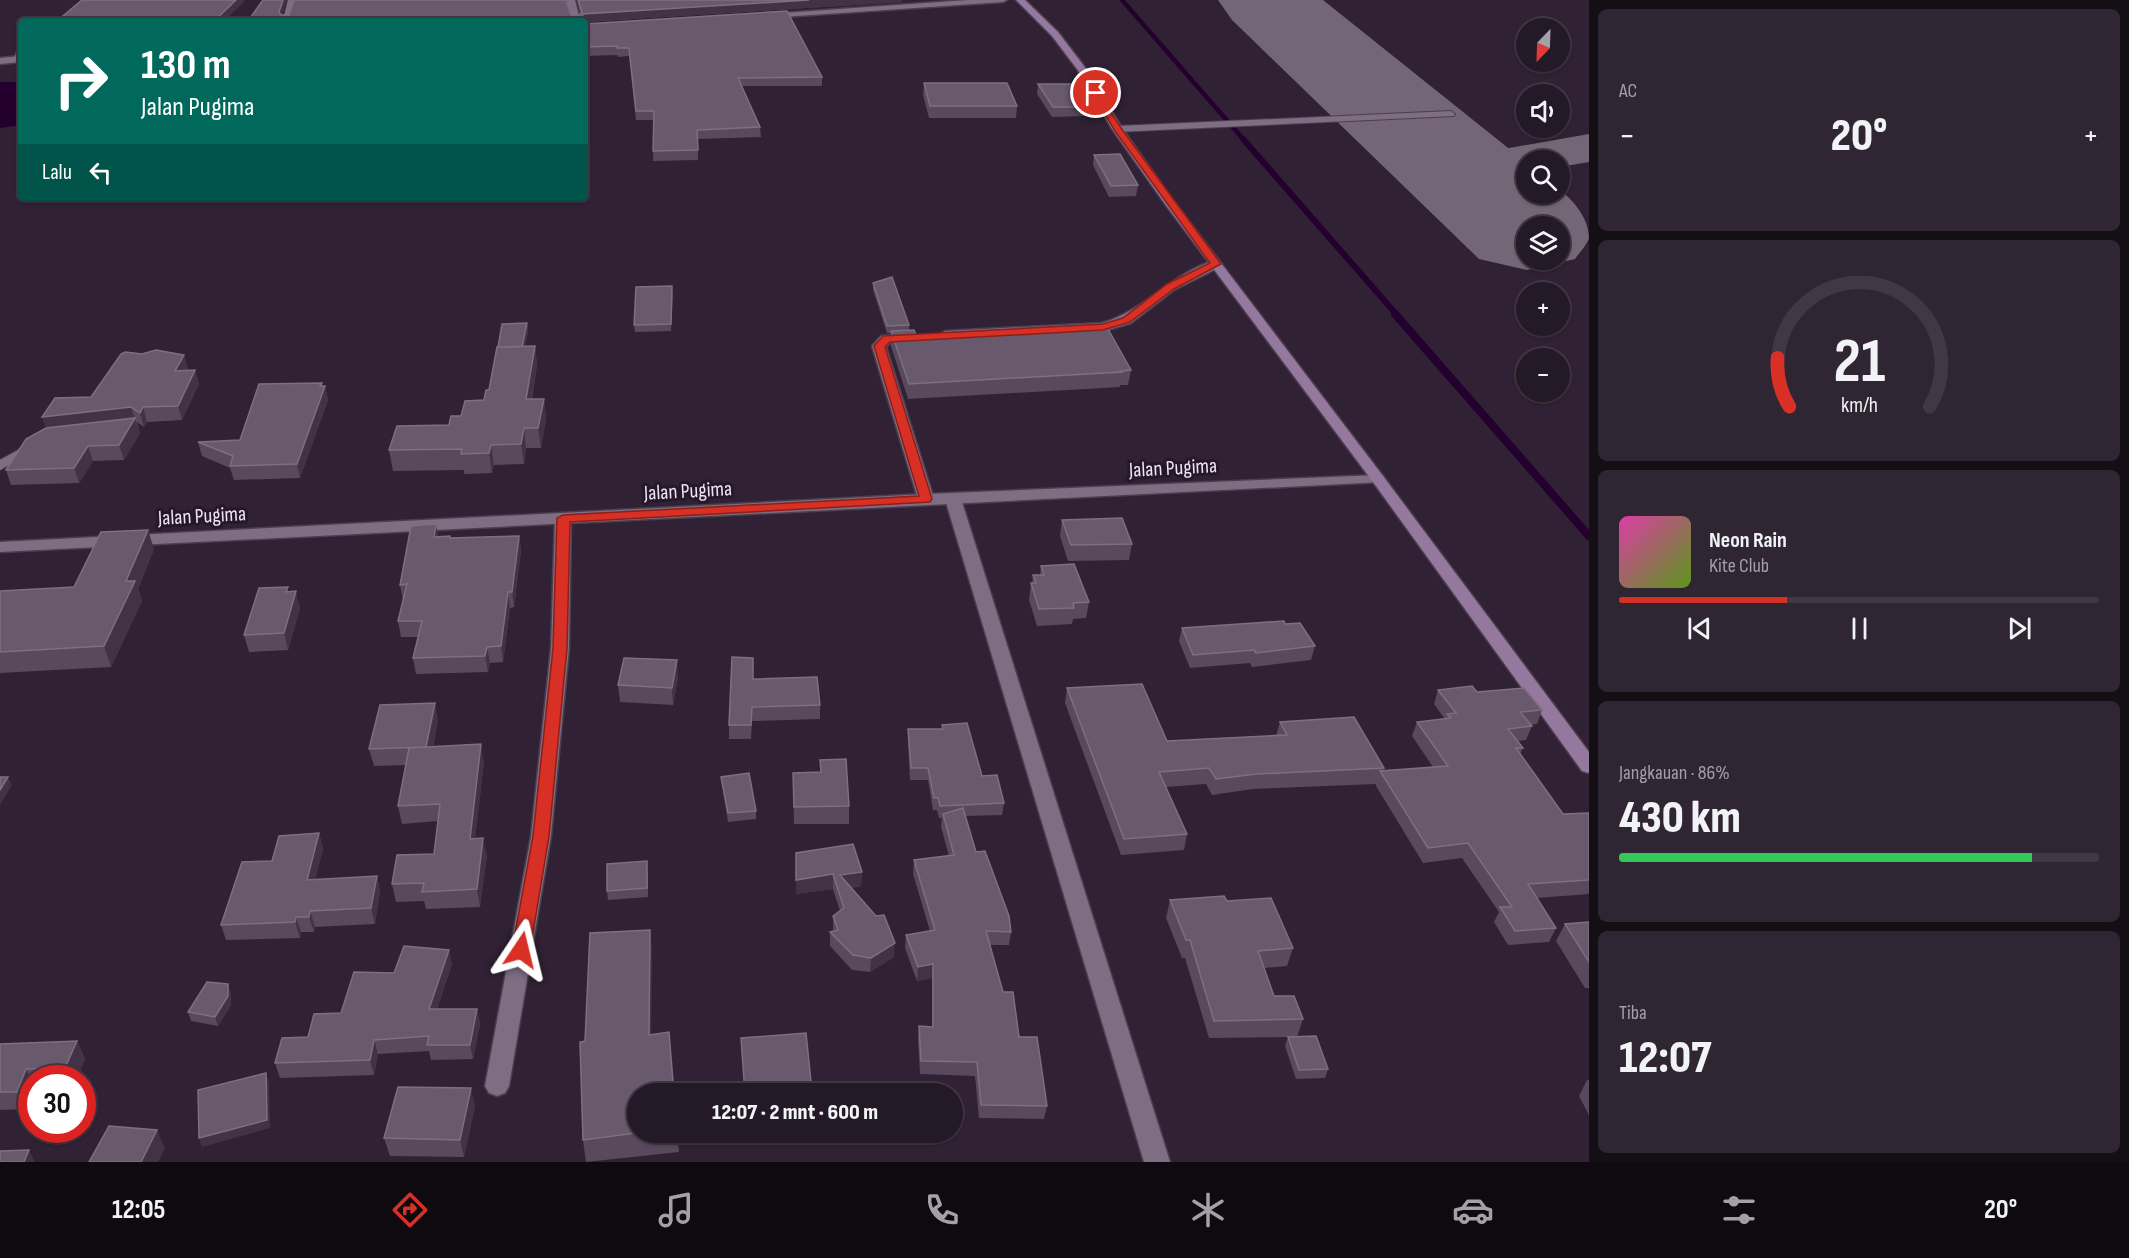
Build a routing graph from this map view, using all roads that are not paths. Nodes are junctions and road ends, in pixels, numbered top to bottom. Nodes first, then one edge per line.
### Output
1 (292, 0) edge
2 (572, 0) edge
3 (1003, 0) edge
4 (1020, 0) edge
5 (755, 17) edge
6 (288, 18) edge
7 (575, 18) edge
8 (18, 59) edge
9 (0, 61) edge
10 (1451, 114) dead end
11 (1118, 129) junction
12 (1216, 264) junction
13 (38, 443) edge
14 (0, 466) edge
15 (1378, 479) junction
16 (926, 499) junction
17 (953, 499) junction
18 (563, 518) junction
19 (0, 547) edge
20 (1589, 766) edge
21 (497, 1086) dead end
22 (1156, 1162) edge

1 - 6 lane
2 - 7 street
3 - 5 street
4 - 11 main road
8 - 9 street
10 - 11 lane
11 - 12 main road
12 - 15 main road
12 - 16 street
13 - 14 lane
15 - 17 street, Jalan Pugima
15 - 20 main road
16 - 17 street, Jalan Pugima
16 - 18 street, Jalan Pugima
17 - 22 street
18 - 19 street, Jalan Pugima
18 - 21 street

